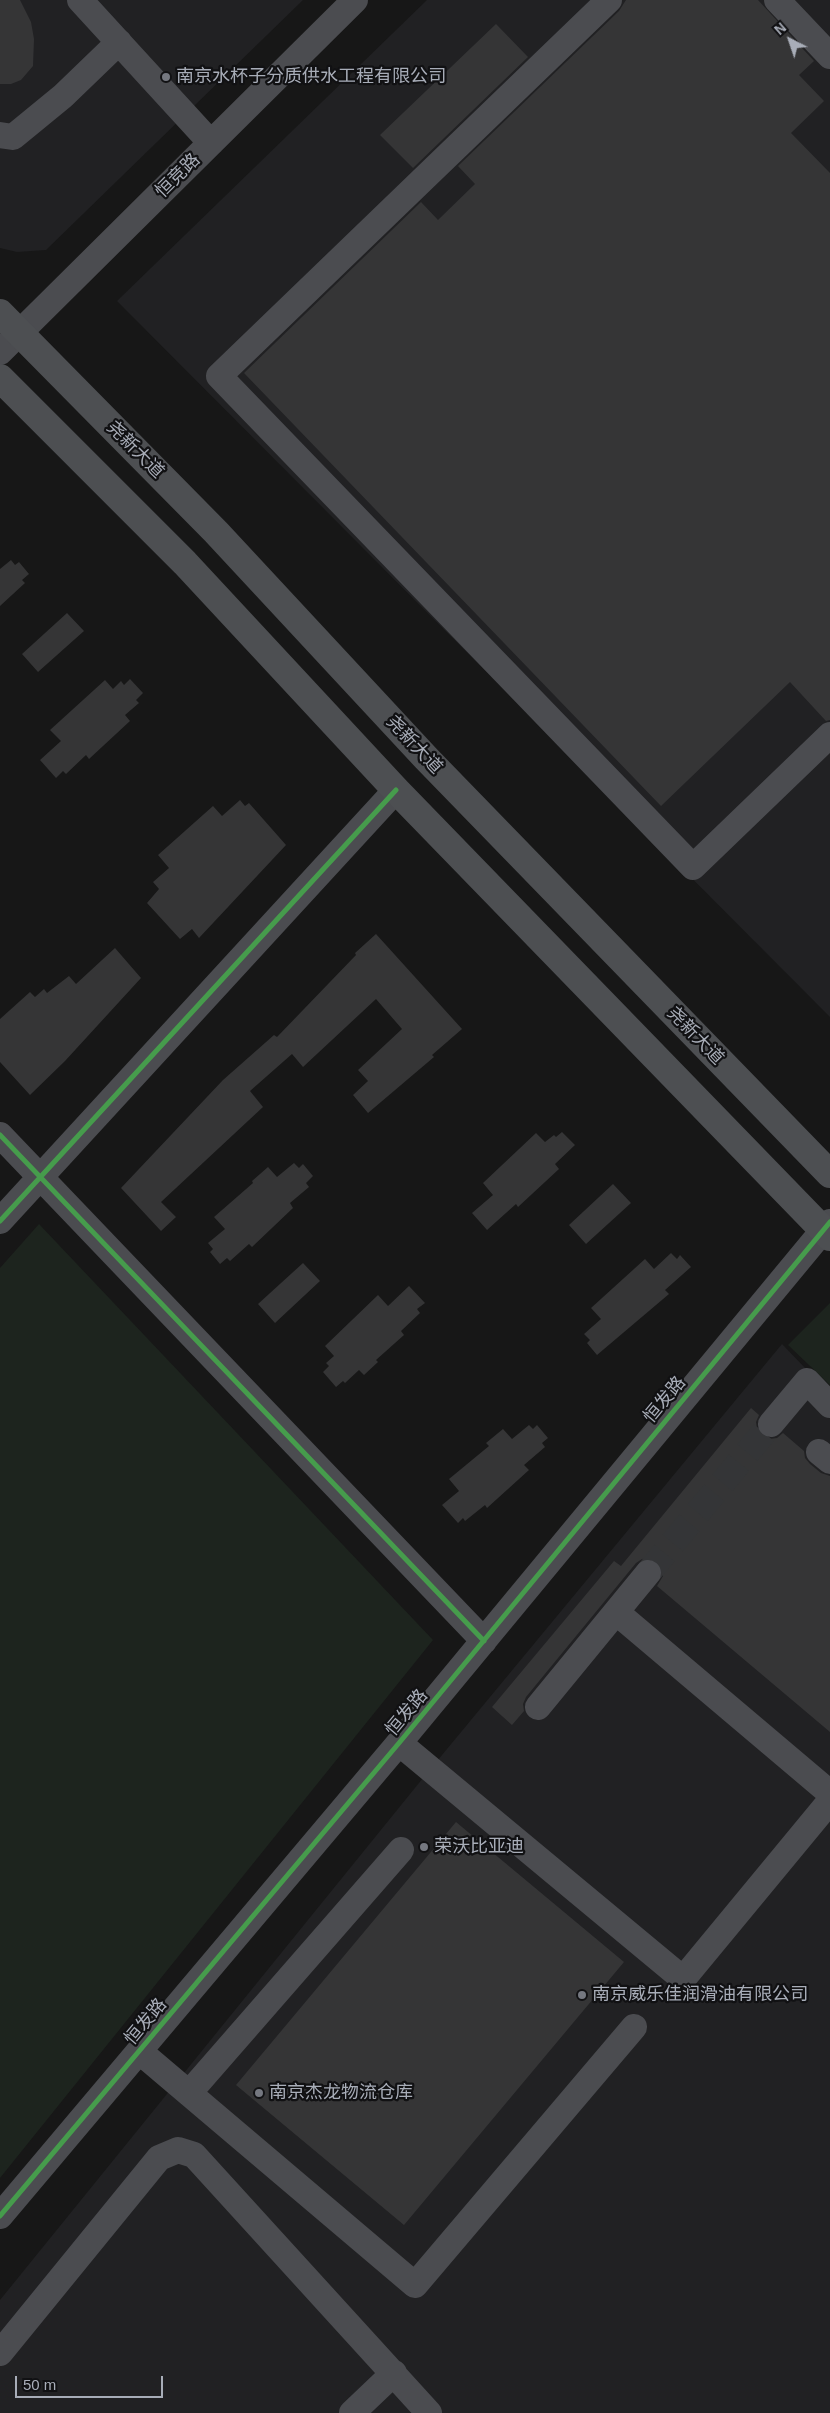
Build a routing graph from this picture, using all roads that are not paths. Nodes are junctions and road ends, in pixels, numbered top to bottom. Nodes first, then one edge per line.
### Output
1 (80, 0) edge
2 (355, 0) edge
3 (609, 0) edge
4 (777, 0) edge
5 (119, 42) junction
6 (830, 56) edge
7 (0, 135) edge
8 (211, 143) junction
9 (0, 313) edge
10 (19, 332) junction
11 (0, 352) edge
12 (0, 378) edge
13 (830, 735) edge
14 (396, 790) junction
15 (0, 1135) edge
16 (830, 1174) edge
17 (40, 1177) junction
18 (0, 1221) edge
19 (828, 1230) edge
20 (830, 1406) edge
21 (772, 1424) tunnel mouth
22 (648, 1573) tunnel mouth
23 (616, 1612) junction
24 (484, 1641) junction
25 (538, 1707) dead end
26 (399, 1743) junction
27 (830, 1793) edge
28 (830, 1801) edge
29 (401, 1850) dead end
30 (634, 2027) dead end
31 (139, 2051) junction
32 (189, 2093) junction
33 (0, 2216) edge
34 (0, 2353) edge
35 (394, 2373) junction
36 (352, 2413) edge
37 (429, 2413) edge

1 - 5 street
2 - 8 street, 恒竞路
3 - 13 street
4 - 6 street
5 - 7 street
5 - 8 street
8 - 10 street, 恒竞路
9 - 10 main road, 尧新大道
10 - 11 street, 恒竞路
10 - 16 main road, 尧新大道
12 - 14 main road
14 - 17 street
14 - 19 main road
15 - 17 street
17 - 18 street
17 - 24 street
19 - 24 street, 恒发路
20 - 21 street
22 - 23 street
23 - 25 street
23 - 27 street
24 - 26 street, 恒发路
26 - 28 street
26 - 31 street, 恒发路
29 - 32 street
30 - 32 street
31 - 32 street
31 - 33 street, 恒发路
34 - 35 street
35 - 36 street
35 - 37 street

